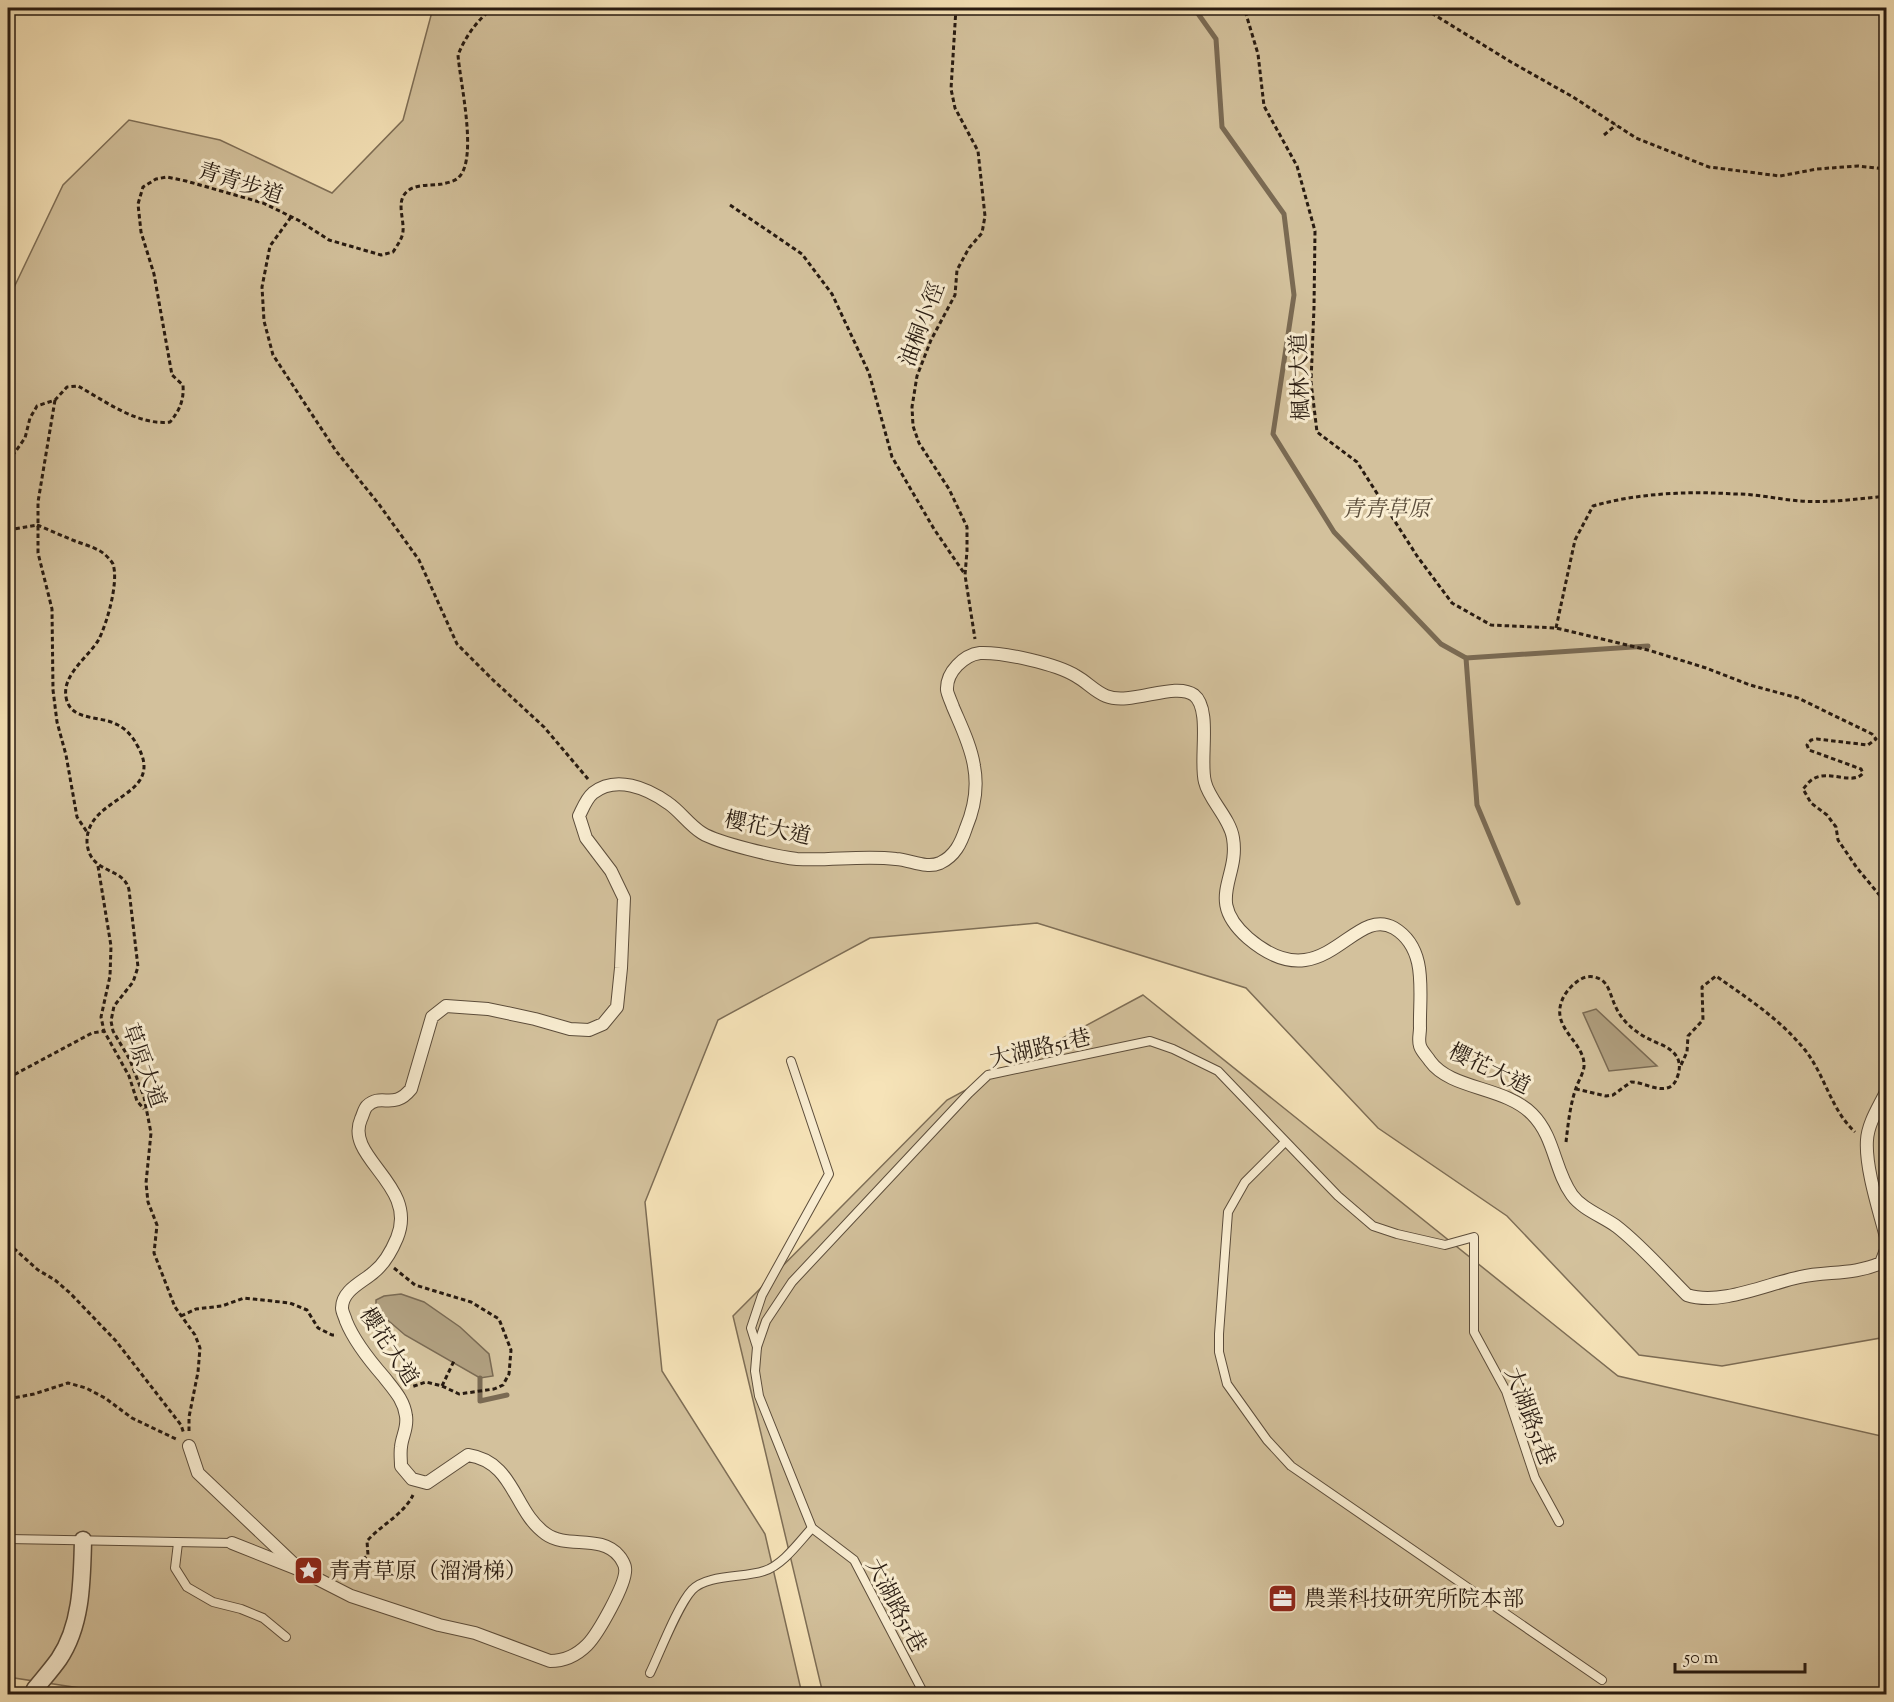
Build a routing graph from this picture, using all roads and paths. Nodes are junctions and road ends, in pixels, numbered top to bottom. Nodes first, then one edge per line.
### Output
1 (493, 8) edge
2 (956, 8) edge
3 (1238, 8) edge
4 (1426, 8) edge
5 (1616, 125) junction
6 (1604, 135) dead end
7 (1887, 170) edge
8 (730, 205) dead end
9 (291, 217) junction
10 (55, 400) junction
11 (8, 462) edge
12 (1887, 496) edge
13 (37, 525) junction
14 (8, 530) edge
15 (965, 575) junction
16 (1556, 628) junction
17 (977, 653) junction
18 (597, 790) junction
19 (87, 832) junction
20 (98, 866) junction
21 (1887, 903) edge
22 (104, 1031) junction
23 (791, 1061) dead end
24 (1681, 1065) junction
25 (8, 1077) edge
26 (1576, 1089) junction
27 (1887, 1092) edge
28 (145, 1110) junction
29 (1867, 1139) junction
30 (1285, 1142) junction
31 (1566, 1144) dead end
32 (8, 1244) edge
33 (385, 1261) junction
34 (181, 1316) junction
35 (351, 1333) junction
36 (757, 1347) junction
37 (454, 1362) dead end
38 (442, 1386) junction
39 (399, 1394) junction
40 (8, 1399) edge
41 (189, 1446) junction
42 (419, 1481) junction
43 (1559, 1522) dead end
44 (812, 1528) junction
45 (8, 1539) edge
46 (83, 1540) junction
47 (178, 1543) junction
48 (232, 1543) joint
49 (300, 1570) junction
50 (314, 1577) junction
51 (286, 1636) dead end
52 (650, 1673) dead end
53 (1602, 1680) dead end
54 (39, 1695) edge
55 (924, 1695) edge

1 - 9 path, 青青步道
2 - 15 path, 油桐小徑
3 - 16 path, 楓林大道
4 - 5 path
5 - 6 path
5 - 7 path
8 - 15 path
9 - 10 path, 青青步道
9 - 18 path
10 - 11 path
10 - 13 path
12 - 16 path
13 - 14 path
13 - 19 path
13 - 19 path
15 - 17 path, 油桐小徑
16 - 21 path, 楓林大道
17 - 18 street, 櫻花大道
17 - 29 street, 櫻花大道
18 - 33 street, 櫻花大道
19 - 20 path
20 - 22 path
20 - 28 path, 草原大道
22 - 25 path
22 - 28 path
23 - 36 lane
24 - 26 path
24 - 26 path
24 - 29 path
26 - 31 path
27 - 29 street, 櫻花大道
28 - 34 path, 草原大道
30 - 36 lane, 大湖路51巷
30 - 43 lane, 大湖路51巷
30 - 53 lane
32 - 41 path
33 - 35 street, 櫻花大道
33 - 38 path
34 - 35 path
34 - 41 path, 草原大道
35 - 39 street, 櫻花大道
36 - 44 lane, 大湖路51巷
37 - 38 path
38 - 39 path
39 - 42 street, 櫻花大道
40 - 41 path
41 - 49 street
42 - 50 path
42 - 50 street
44 - 52 lane
44 - 55 lane, 大湖路51巷
45 - 46 lane
46 - 47 lane
46 - 54 street
47 - 48 lane
47 - 51 lane
48 - 49 street
49 - 50 street

